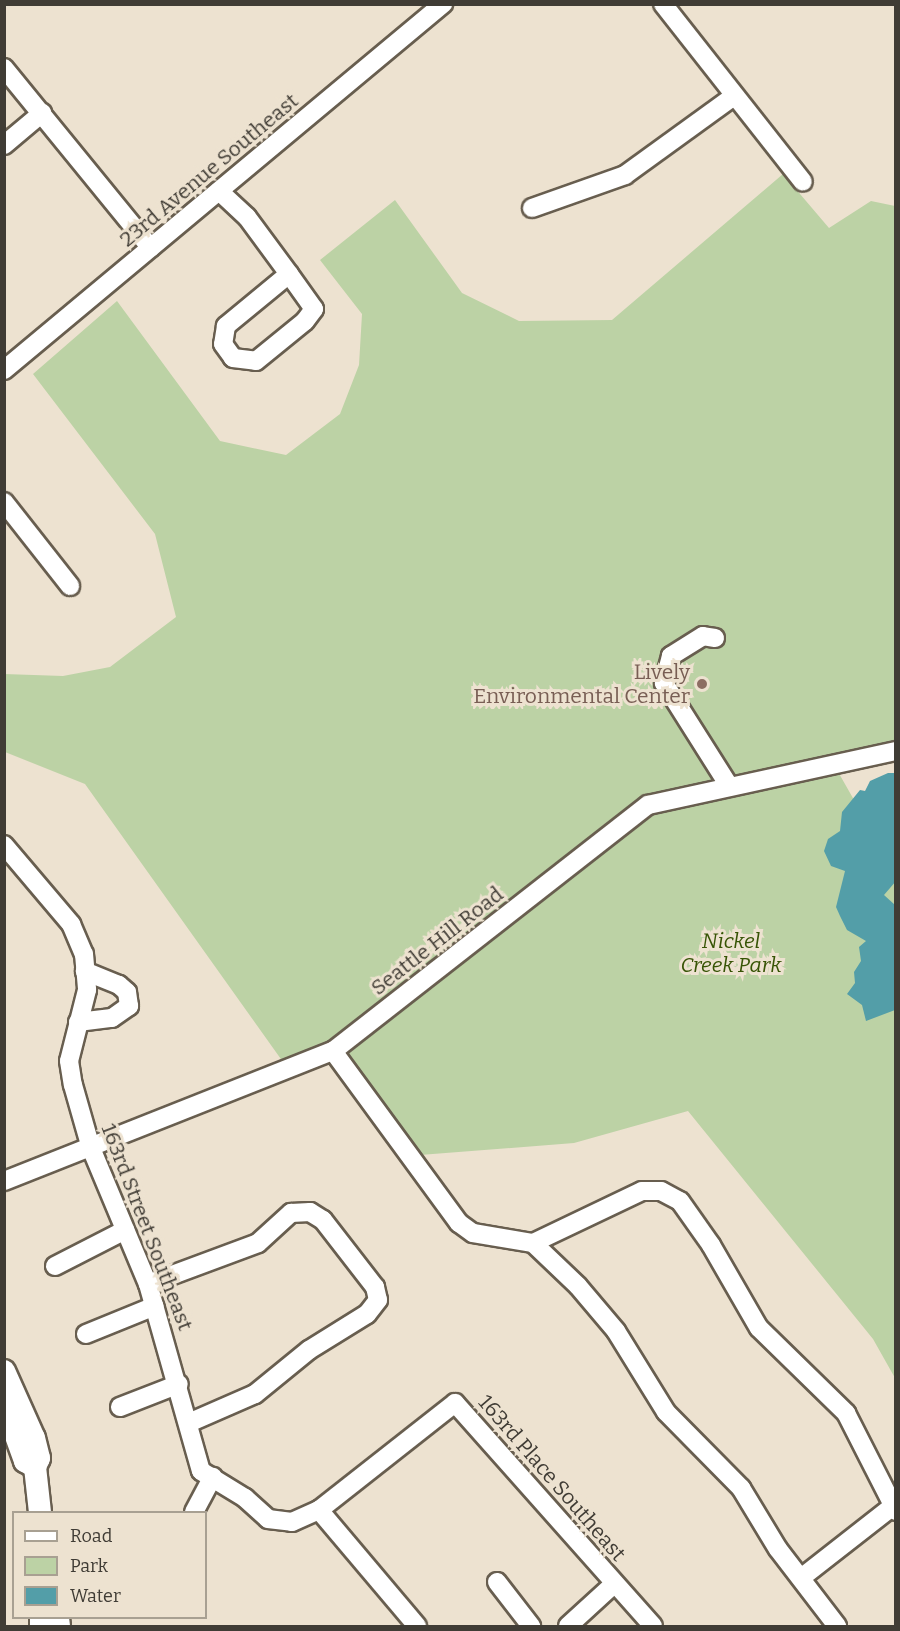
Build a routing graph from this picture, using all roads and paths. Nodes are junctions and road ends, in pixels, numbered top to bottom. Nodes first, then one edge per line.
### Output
1 (442, 4) edge
2 (663, 4) edge
3 (4, 68) edge
4 (734, 96) junction
5 (42, 113) junction
6 (4, 145) edge
7 (803, 182) dead end
8 (219, 191) junction
9 (532, 208) dead end
10 (151, 248) junction
11 (289, 274) junction
12 (4, 370) edge
13 (4, 502) edge
14 (70, 586) dead end
15 (715, 638) dead end
16 (896, 751) edge
17 (729, 786) junction
18 (4, 846) edge
19 (85, 971) junction
20 (78, 1022) junction
21 (333, 1051) junction
22 (91, 1148) junction
23 (4, 1181) edge
24 (125, 1230) junction
25 (533, 1243) junction
26 (55, 1266) dead end
27 (148, 1284) junction
28 (155, 1306) junction
29 (86, 1334) dead end
30 (4, 1371) edge
31 (179, 1384) junction
32 (4, 1403) edge
33 (455, 1403) joint
34 (120, 1407) dead end
35 (190, 1422) junction
36 (35, 1467) junction
37 (213, 1477) junction
38 (894, 1509) edge
39 (319, 1510) junction
40 (40, 1511) edge
41 (195, 1511) edge
42 (801, 1578) junction
43 (497, 1582) dead end
44 (614, 1584) junction
45 (417, 1626) edge
46 (531, 1626) edge
47 (568, 1626) edge
48 (653, 1626) edge
49 (837, 1626) edge

1 - 8 street, 23rd Avenue Southeast
2 - 4 street
3 - 5 street
4 - 7 street
4 - 9 street
5 - 6 street
5 - 10 street
8 - 10 street, 23rd Avenue Southeast
8 - 11 street
10 - 12 street, 23rd Avenue Southeast
11 - 11 street
13 - 14 street
15 - 17 street
16 - 17 street, Seattle Hill Road
17 - 21 street, Seattle Hill Road
18 - 19 street, 163rd Street Southeast
19 - 20 street, 163rd Street Southeast
19 - 20 street
20 - 22 street, 163rd Street Southeast
21 - 22 street, Seattle Hill Road
21 - 25 street
22 - 23 street, Seattle Hill Road
22 - 24 street, 163rd Street Southeast
24 - 26 street
24 - 27 street, 163rd Street Southeast
25 - 38 street
25 - 42 street
27 - 28 street, 163rd Street Southeast
27 - 35 street
28 - 29 street
28 - 31 street, 163rd Street Southeast
30 - 36 main road
31 - 34 street
31 - 35 street, 163rd Street Southeast
32 - 36 main road
33 - 39 street, 163rd Street Southeast
33 - 44 street, 163rd Place Southeast
35 - 37 street, 163rd Street Southeast
36 - 40 main road
37 - 39 street, 163rd Street Southeast
37 - 41 street
38 - 42 street
39 - 45 street
42 - 49 street
43 - 46 street
44 - 47 street
44 - 48 street, 163rd Place Southeast

